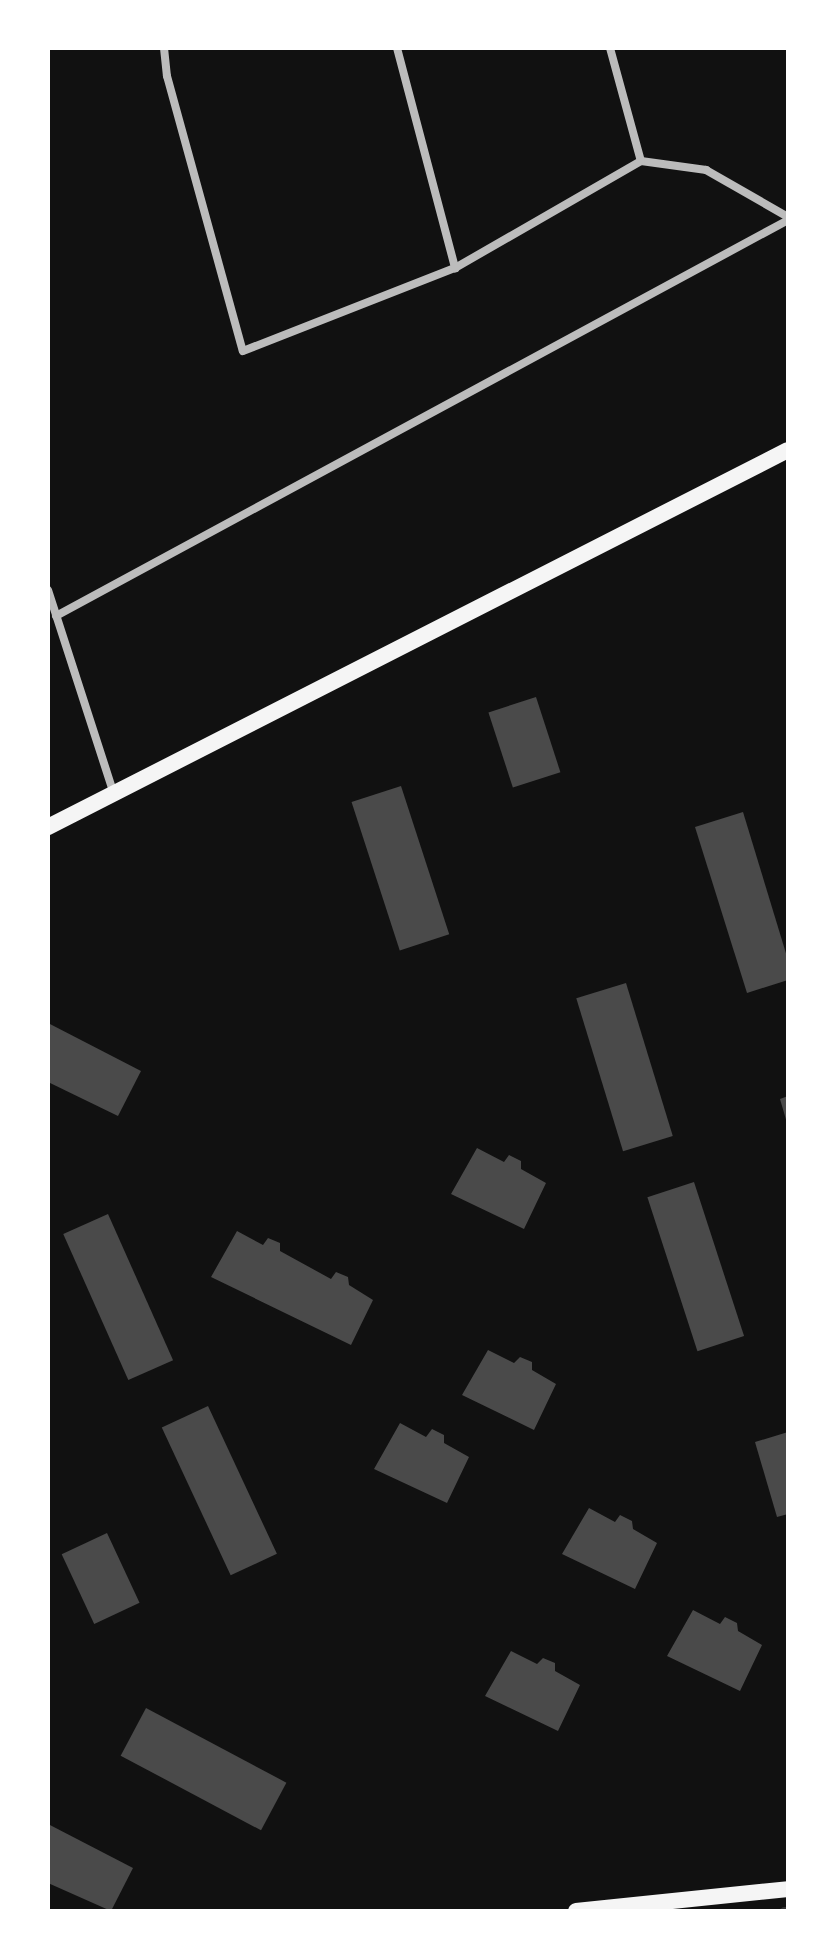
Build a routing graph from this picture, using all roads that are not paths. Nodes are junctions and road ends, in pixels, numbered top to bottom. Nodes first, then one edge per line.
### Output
1 (164, 48) edge
2 (397, 48) edge
3 (610, 48) edge
4 (641, 161) junction
5 (788, 218) edge
6 (455, 268) junction
7 (788, 450) edge
8 (48, 590) edge
9 (56, 616) junction
10 (115, 796) junction
11 (48, 827) edge
12 (788, 1889) edge
13 (576, 1911) edge

1 - 6 street
2 - 6 street
3 - 4 street
4 - 5 street
4 - 6 street
5 - 9 street
7 - 10 main road
8 - 9 street
9 - 10 street
10 - 11 main road
12 - 13 main road

